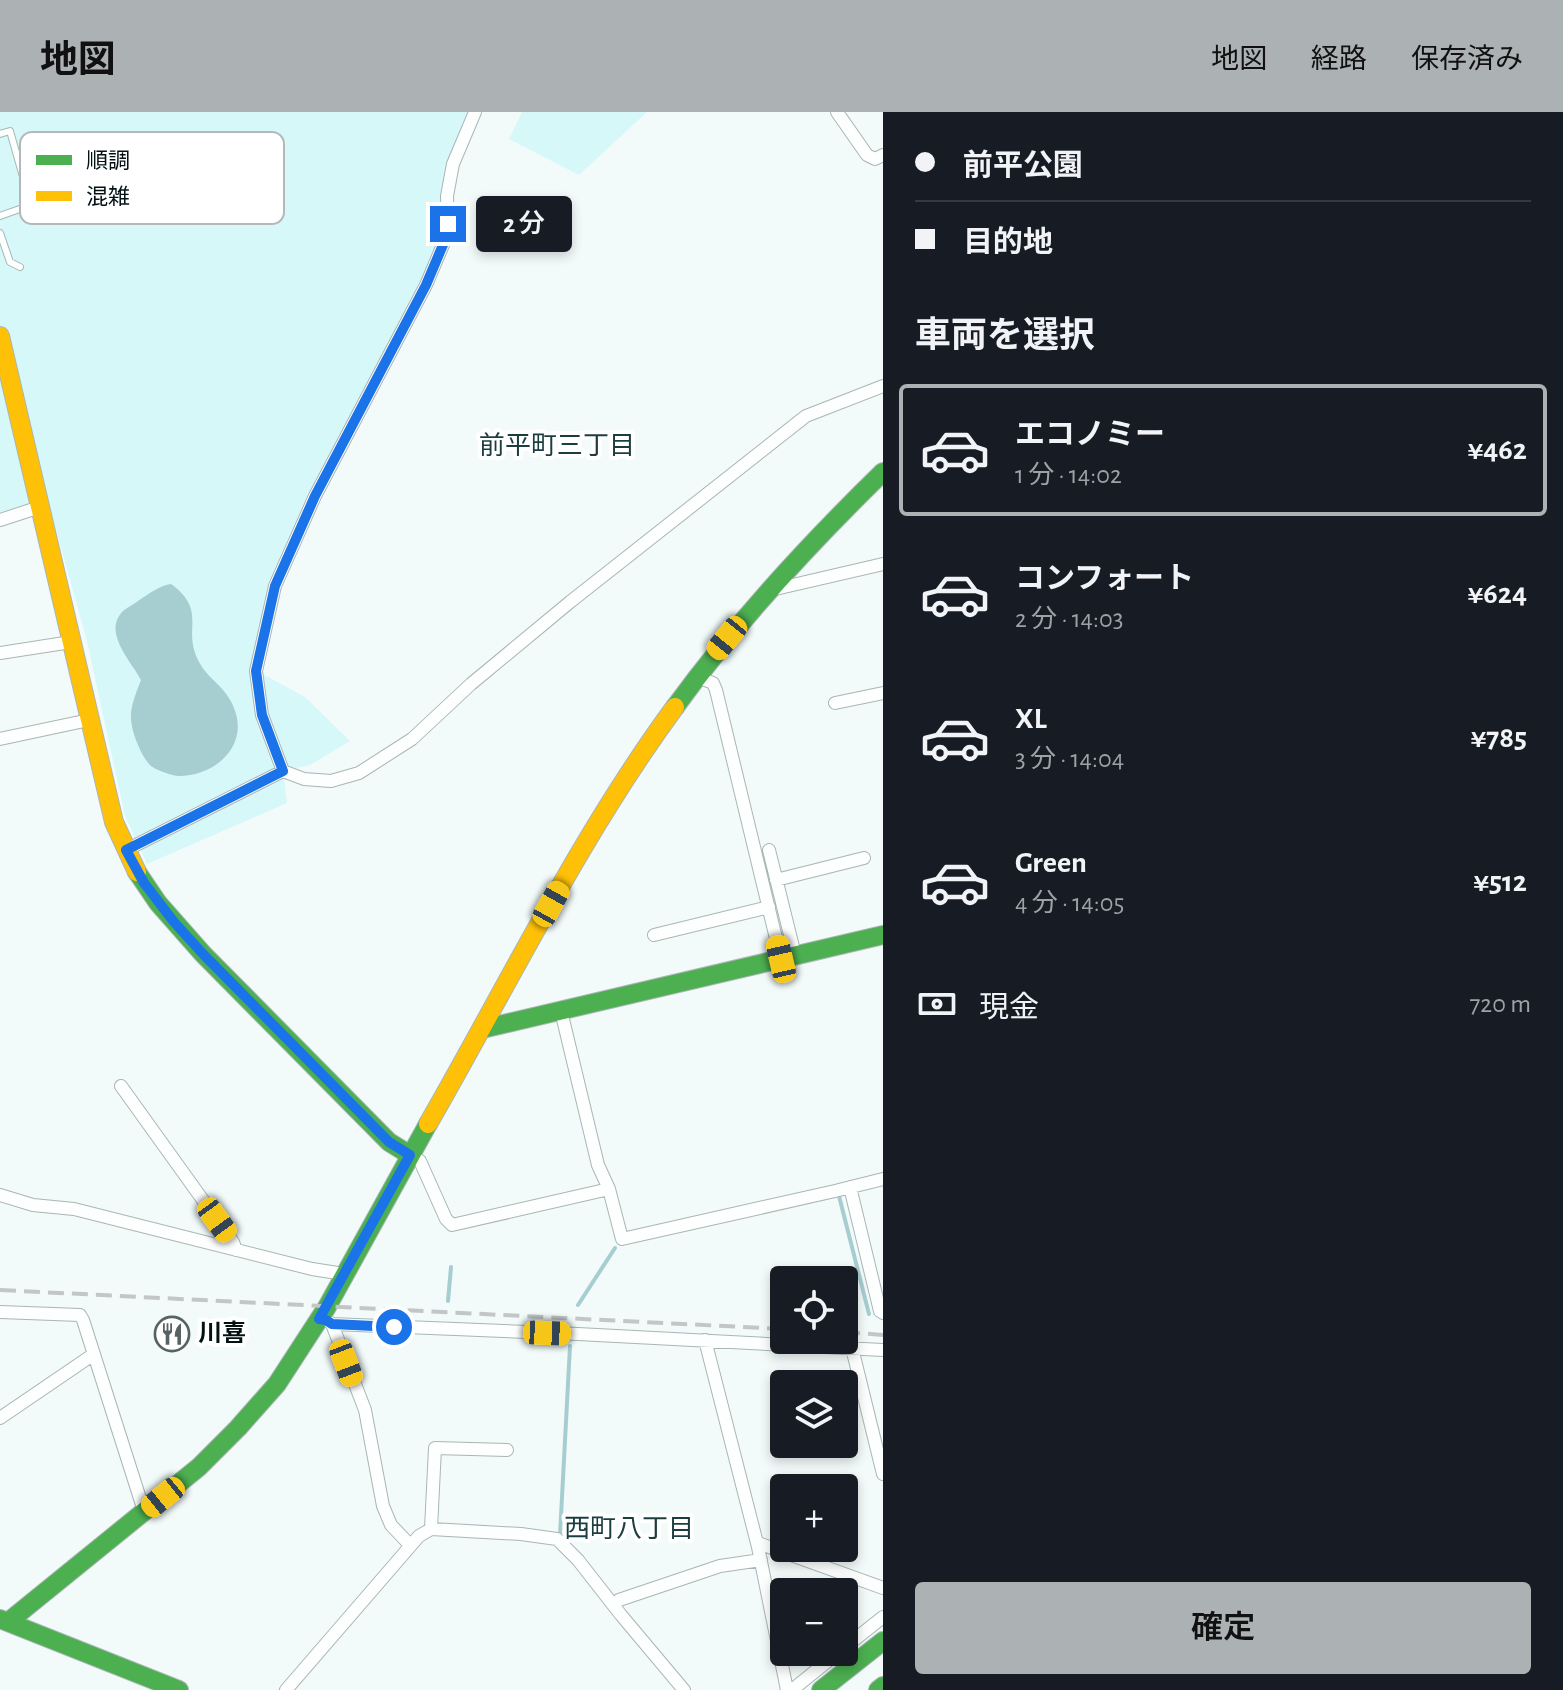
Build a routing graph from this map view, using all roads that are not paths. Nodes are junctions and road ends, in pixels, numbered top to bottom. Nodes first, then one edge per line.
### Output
1 (475, 112) edge
2 (837, 112) edge
3 (0, 134) edge
4 (883, 155) edge
5 (20, 166) edge
6 (20, 209) edge
7 (0, 216) edge
8 (0, 233) edge
9 (20, 267) dead end
10 (0, 336) edge
11 (883, 386) edge
12 (883, 472) edge
13 (40, 507) junction
14 (0, 520) edge
15 (883, 564) edge
16 (768, 590) junction
17 (71, 642) junction
18 (0, 653) edge
19 (697, 677) junction
20 (883, 693) edge
21 (835, 703) dead end
22 (89, 720) junction
23 (0, 739) edge
24 (283, 771) junction
25 (126, 850) junction
26 (769, 850) dead end
27 (864, 858) dead end
28 (776, 880) junction
29 (769, 907) junction
30 (654, 935) dead end
31 (883, 935) edge
32 (788, 957) junction
33 (561, 1011) junction
34 (482, 1029) junction
35 (121, 1086) dead end
36 (410, 1155) junction
37 (883, 1179) edge
38 (850, 1187) junction
39 (609, 1189) junction
40 (0, 1195) edge
41 (236, 1250) junction
42 (344, 1274) junction
43 (0, 1312) edge
44 (883, 1313) edge
45 (326, 1322) junction
46 (705, 1340) junction
47 (770, 1344) edge
48 (858, 1348) edge
49 (883, 1350) edge
50 (94, 1354) junction
51 (854, 1354) edge
52 (0, 1418) edge
53 (507, 1450) dead end
54 (881, 1458) edge
55 (883, 1474) edge
56 (144, 1511) junction
57 (431, 1529) junction
58 (758, 1543) junction
59 (410, 1545) junction
60 (761, 1560) junction
61 (883, 1588) edge
62 (614, 1606) junction
63 (883, 1617) edge
64 (4, 1620) edge
65 (858, 1637) edge
66 (883, 1641) edge
67 (883, 1657) edge
68 (821, 1666) edge
69 (179, 1690) edge
70 (286, 1690) edge
71 (684, 1690) edge
72 (789, 1690) edge
73 (821, 1690) edge
74 (843, 1690) edge

1 - 24 street
2 - 4 street
3 - 5 lane
6 - 7 lane
8 - 9 lane
10 - 13 main road
11 - 24 street
12 - 16 main road
13 - 14 street
13 - 17 main road
15 - 16 street
16 - 19 main road
17 - 18 street
17 - 22 main road
19 - 29 street
19 - 34 main road
20 - 21 street
22 - 23 street
22 - 25 main road
24 - 25 street
25 - 36 main road
26 - 28 street
27 - 28 street
28 - 32 street
29 - 30 street
29 - 32 street
31 - 32 main road
32 - 33 main road
33 - 34 main road
33 - 39 street
34 - 36 main road
35 - 41 street
36 - 39 street
36 - 42 main road
37 - 38 street
38 - 39 street
38 - 44 street
40 - 41 street
41 - 42 street
42 - 45 main road
43 - 50 street
45 - 46 street
45 - 56 main road
45 - 59 street
46 - 47 street
46 - 58 street
48 - 49 street
50 - 52 street
50 - 56 street
51 - 54 street
53 - 57 street
54 - 55 street
56 - 64 main road
57 - 59 street
57 - 62 street
58 - 60 street
58 - 61 street
59 - 70 street
60 - 62 street
60 - 72 street
62 - 71 street
63 - 65 street
64 - 69 main road
66 - 73 main road
67 - 74 main road
68 - 72 street

